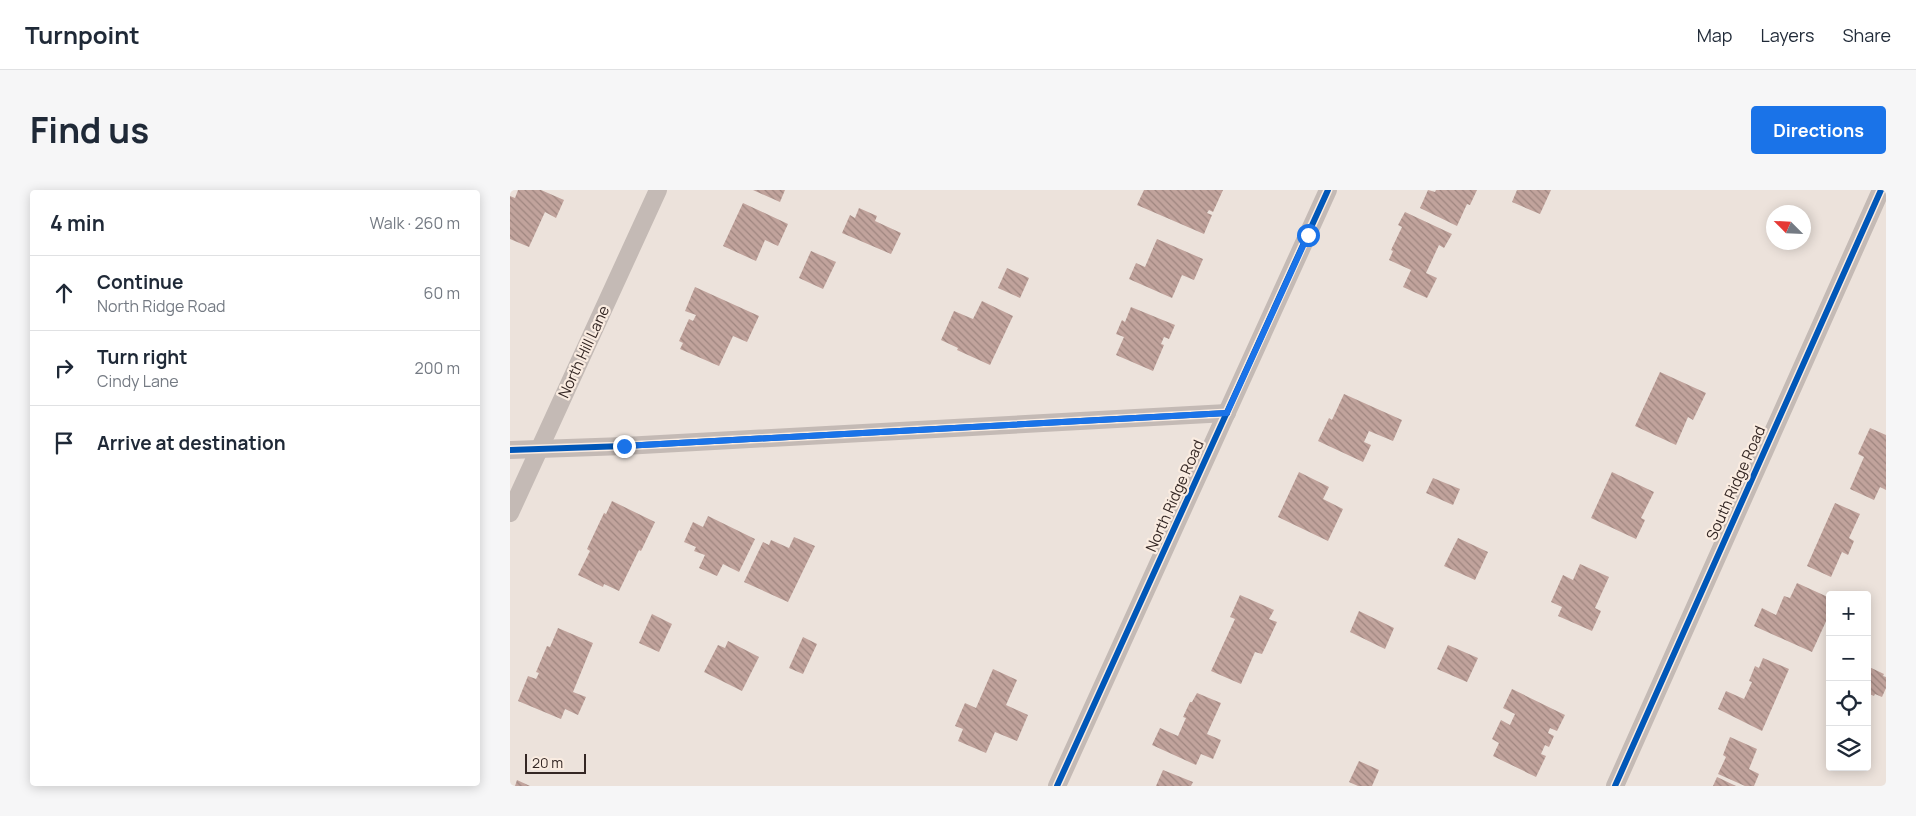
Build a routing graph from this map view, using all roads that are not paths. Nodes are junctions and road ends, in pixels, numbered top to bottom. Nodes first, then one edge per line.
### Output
1 (658, 190) edge
2 (1328, 190) edge
3 (1881, 190) edge
4 (1227, 413) junction
5 (539, 449) junction
6 (510, 450) edge
7 (510, 514) edge
8 (1057, 786) edge
9 (1615, 786) edge

1 - 5 street, North Hill Lane
2 - 4 street, North Ridge Road
3 - 9 street, South Ridge Road
4 - 5 street
4 - 8 street, North Ridge Road
5 - 6 street
5 - 7 street, North Hill Lane

